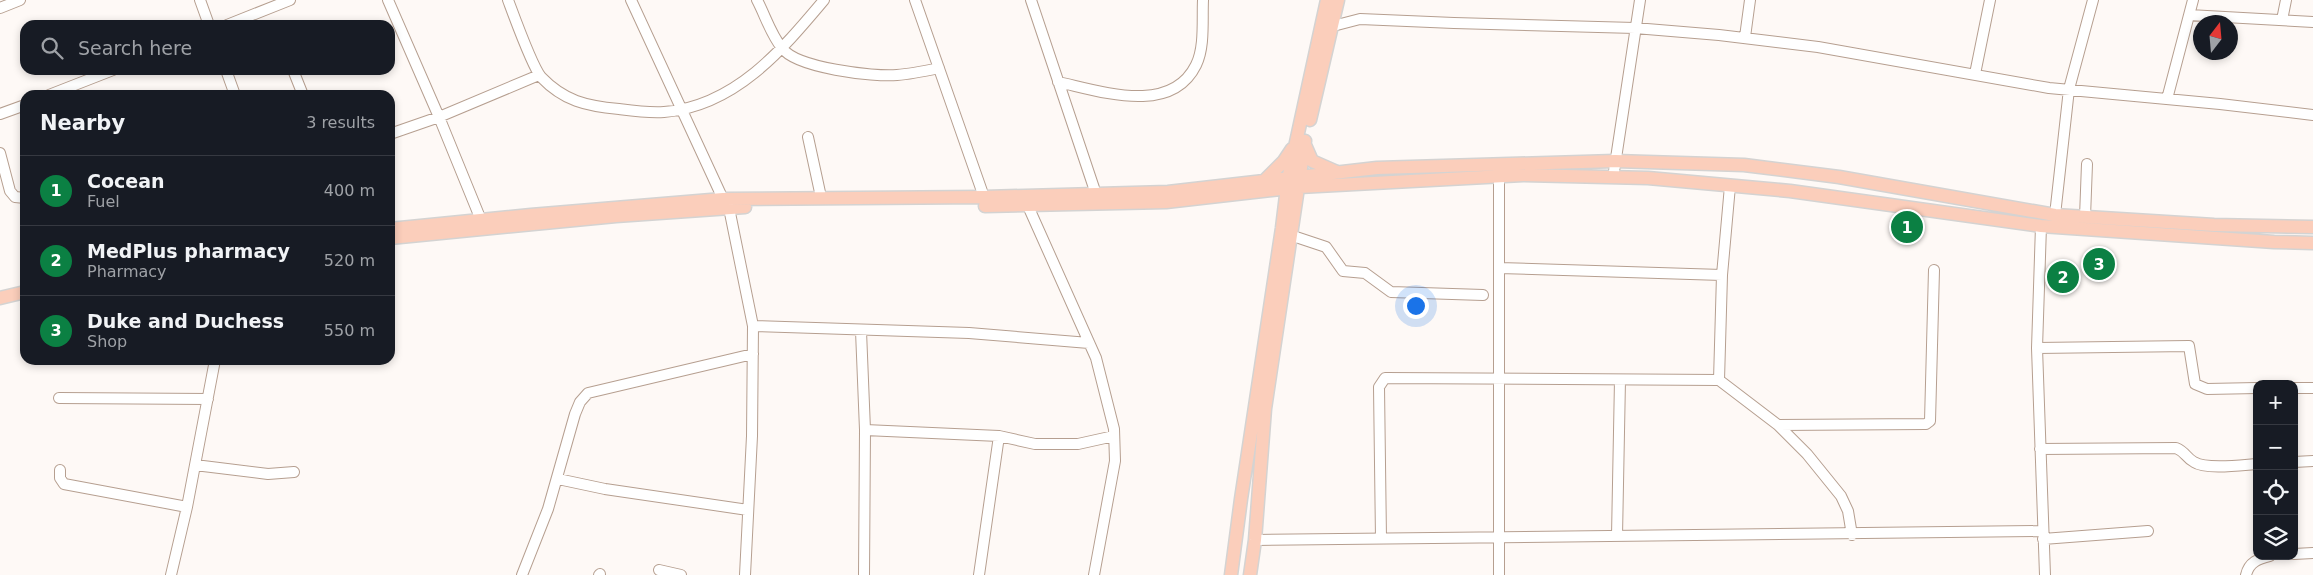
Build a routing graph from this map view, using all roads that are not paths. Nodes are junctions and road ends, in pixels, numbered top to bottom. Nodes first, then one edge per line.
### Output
1 (20, 0) edge
2 (200, 0) edge
3 (290, 0) edge
4 (388, 0) edge
5 (508, 0) edge
6 (631, 0) edge
7 (757, 0) edge
8 (824, 0) edge
9 (915, 0) edge
10 (1030, 0) edge
11 (1204, 0) edge
12 (1327, 0) edge
13 (1338, 0) edge
14 (1640, 0) edge
15 (1750, 0) edge
16 (1990, 0) edge
17 (2093, 0) edge
18 (2193, 0) edge
19 (2286, 0) edge
20 (0, 8) edge
21 (2189, 15) junction
22 (208, 20) edge
23 (239, 20) edge
24 (2282, 20) junction
25 (2313, 22) edge
26 (1333, 26) junction
27 (1635, 28) junction
28 (1745, 37) junction
29 (782, 50) junction
30 (939, 68) junction
31 (1975, 74) junction
32 (99, 75) edge
33 (228, 75) edge
34 (295, 75) edge
35 (539, 75) junction
36 (1058, 82) junction
37 (62, 90) edge
38 (233, 90) edge
39 (301, 90) edge
40 (2069, 90) junction
41 (2167, 99) junction
42 (20, 106) edge
43 (681, 109) junction
44 (0, 114) edge
45 (2313, 115) edge
46 (439, 117) junction
47 (395, 132) edge
48 (808, 137) dead end
49 (1301, 141) junction
50 (0, 153) edge
51 (1615, 160) junction
52 (2087, 164) dead end
53 (1337, 172) junction
54 (1499, 177) junction
55 (1613, 178) junction
56 (1264, 181) junction
57 (1293, 183) junction
58 (1730, 186) junction
59 (1096, 194) junction
60 (821, 197) junction
61 (1948, 197) junction
62 (20, 198) edge
63 (984, 198) junction
64 (726, 203) junction
65 (1028, 206) junction
66 (1946, 213) junction
67 (2055, 215) junction
68 (2085, 217) junction
69 (481, 220) junction
70 (2041, 226) junction
71 (2273, 226) junction
72 (2313, 227) edge
73 (395, 229) edge
74 (1290, 235) junction
75 (395, 237) edge
76 (2274, 242) junction
77 (2313, 243) edge
78 (1499, 268) junction
79 (1934, 270) dead end
80 (1722, 275) junction
81 (20, 293) edge
82 (1483, 295) dead end
83 (0, 298) edge
84 (20, 301) edge
85 (0, 305) edge
86 (753, 326) junction
87 (861, 331) junction
88 (1088, 343) junction
89 (2037, 348) junction
90 (752, 354) junction
91 (215, 365) edge
92 (1499, 378) junction
93 (1620, 380) junction
94 (1720, 380) junction
95 (2253, 388) edge
96 (2298, 388) edge
97 (2313, 388) edge
98 (59, 398) dead end
99 (208, 399) junction
100 (1778, 425) junction
101 (865, 430) junction
102 (999, 436) junction
103 (1114, 436) junction
104 (2040, 450) junction
105 (2313, 461) edge
106 (2298, 462) edge
107 (2253, 464) edge
108 (195, 465) junction
109 (60, 470) dead end
110 (294, 472) dead end
111 (558, 479) junction
112 (187, 507) junction
113 (748, 510) junction
114 (2148, 531) dead end
115 (1852, 534) junction
116 (2043, 535) junction
117 (1617, 536) junction
118 (1499, 538) junction
119 (1380, 539) junction
120 (1255, 540) junction
121 (2313, 553) edge
122 (2298, 554) edge
123 (2258, 560) edge
124 (659, 570) dead end
125 (171, 575) edge
126 (522, 575) edge
127 (681, 575) edge
128 (745, 575) edge
129 (864, 575) edge
130 (979, 575) edge
131 (1094, 575) edge
132 (1231, 575) edge
133 (1250, 575) edge
134 (1499, 575) edge
135 (2045, 575) edge
136 (2246, 575) edge

1 - 20 street
2 - 22 street
3 - 23 street
4 - 46 street
5 - 35 street
6 - 43 street
7 - 29 street
8 - 29 street
9 - 30 street
10 - 36 street
11 - 36 street
12 - 49 main road
13 - 26 main road
14 - 27 street
15 - 28 street
16 - 31 street
17 - 40 street
18 - 21 street
19 - 24 street
21 - 24 street
21 - 41 street
24 - 25 street
26 - 27 street
26 - 49 main road
27 - 28 street
27 - 51 street
28 - 31 street
29 - 30 street
29 - 43 street
30 - 63 street
31 - 40 street
32 - 37 street
33 - 38 street
34 - 39 street
35 - 43 street
35 - 46 street
36 - 59 street
40 - 41 street
40 - 67 street
41 - 45 street
42 - 44 street
43 - 64 street
46 - 47 street
46 - 69 street
48 - 60 street
49 - 53 main road
49 - 56 main road
49 - 57 main road
50 - 62 street
51 - 53 main road
51 - 55 street
51 - 61 main road
52 - 68 street
53 - 57 main road
54 - 55 main road
54 - 57 main road
54 - 78 street
55 - 58 main road
56 - 57 main road
56 - 59 main road
57 - 65 main road
57 - 74 main road
57 - 132 main road
58 - 66 main road
58 - 80 street
59 - 63 main road
60 - 63 main road
60 - 64 main road
61 - 66 main road
61 - 67 main road
64 - 65 main road
64 - 69 main road
64 - 75 main road
64 - 86 street
65 - 88 street
66 - 70 main road
67 - 68 main road
68 - 71 main road
69 - 73 main road
70 - 76 main road
70 - 89 street
71 - 72 main road
71 - 76 main road
74 - 82 street
74 - 120 main road
76 - 77 main road
78 - 80 street
78 - 92 street
79 - 100 street
80 - 94 street
81 - 83 main road
84 - 85 main road
86 - 87 street
86 - 90 street
87 - 88 street
87 - 101 street
88 - 103 street
89 - 95 street
89 - 104 street
90 - 111 street
90 - 113 street
91 - 99 street
92 - 93 street
92 - 118 street
92 - 119 street
93 - 94 street
93 - 117 street
94 - 100 street
96 - 97 street
98 - 99 street
99 - 108 street
100 - 115 street
101 - 102 street
101 - 129 street
102 - 103 street
102 - 130 street
103 - 131 street
104 - 107 street
104 - 116 street
105 - 106 street
108 - 110 street
108 - 112 street
109 - 112 street
111 - 113 street
111 - 126 street
112 - 125 street
113 - 128 street
114 - 116 street
115 - 116 street
115 - 117 street
116 - 135 street
117 - 118 street
118 - 119 street
118 - 134 street
119 - 120 street
120 - 133 main road
121 - 122 street
123 - 136 street
124 - 127 street

